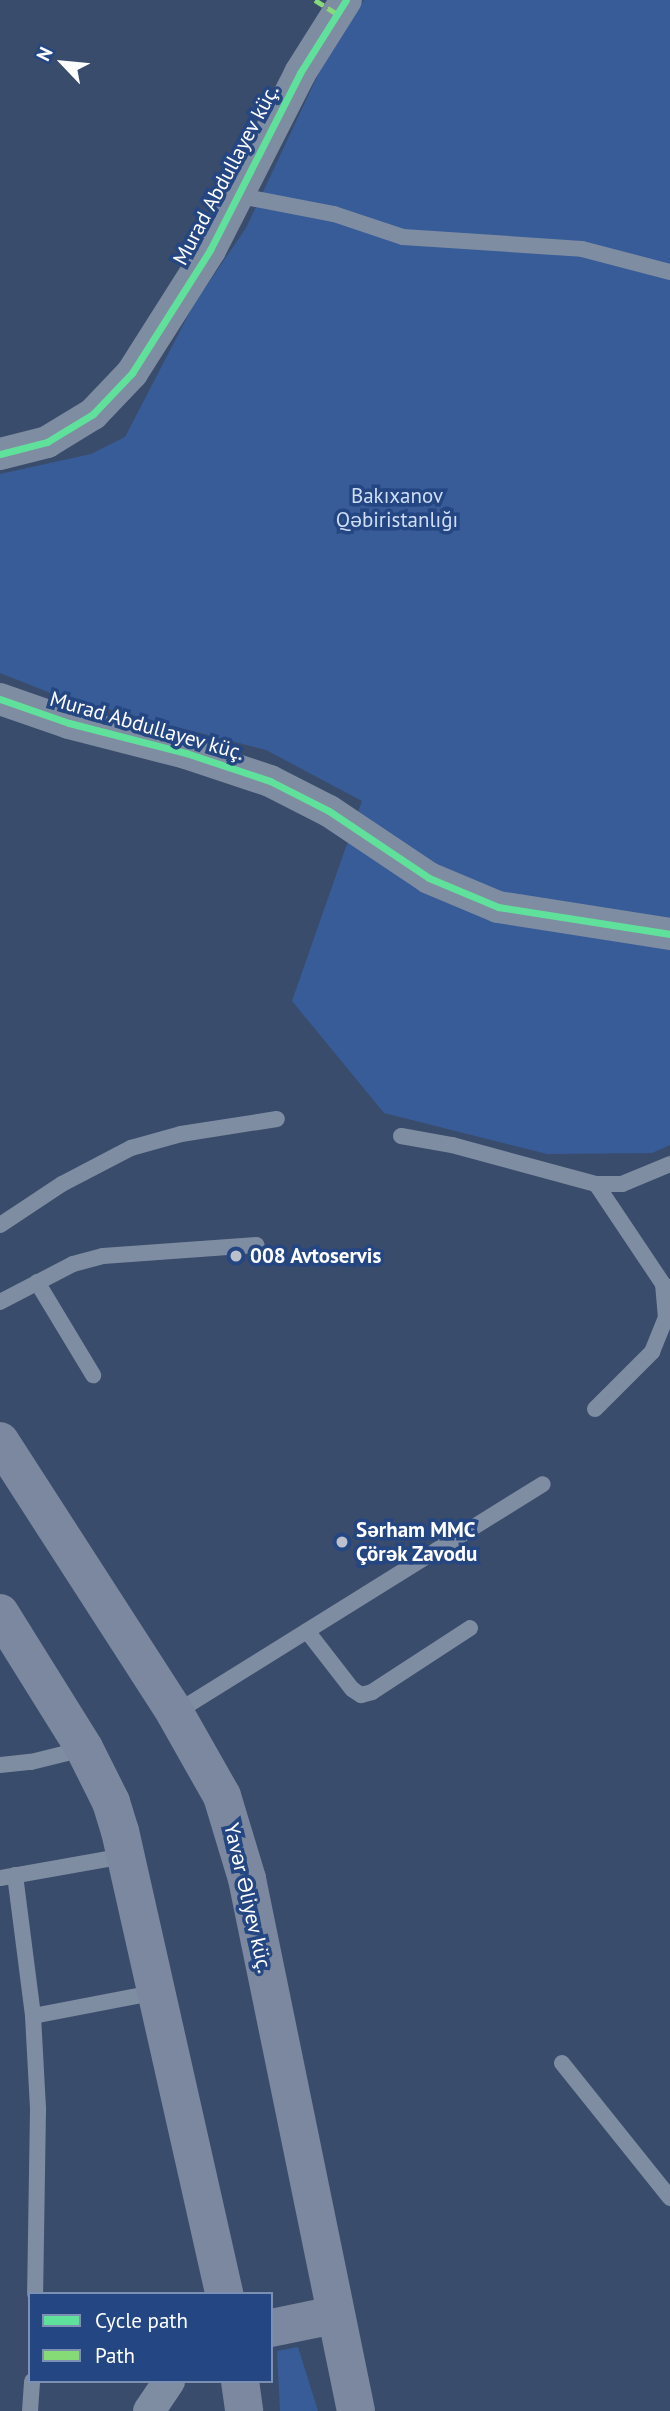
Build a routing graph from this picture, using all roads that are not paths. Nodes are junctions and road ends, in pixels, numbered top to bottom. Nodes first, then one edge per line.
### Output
1 (333, 5) edge
2 (235, 195) junction
3 (670, 272) edge
4 (0, 454) edge
5 (0, 699) edge
6 (670, 934) edge
7 (277, 1119) dead end
8 (401, 1136) dead end
9 (670, 1164) edge
10 (596, 1184) junction
11 (0, 1225) edge
12 (257, 1245) dead end
13 (37, 1282) junction
14 (0, 1303) edge
15 (668, 1317) edge
16 (93, 1375) dead end
17 (595, 1409) dead end
18 (0, 1441) edge
19 (542, 1484) dead end
20 (0, 1613) edge
21 (470, 1628) dead end
22 (307, 1631) junction
23 (175, 1713) junction
24 (84, 1748) junction
25 (0, 1765) edge
26 (128, 1856) junction
27 (8, 1876) edge
28 (158, 1992) junction
29 (33, 2016) junction
30 (562, 2063) dead end
31 (670, 2198) edge
32 (35, 2292) edge
33 (224, 2292) edge
34 (334, 2315) junction
35 (273, 2328) edge
36 (32, 2383) edge
37 (168, 2383) edge
38 (240, 2383) edge
39 (30, 2411) edge
40 (149, 2411) edge
41 (244, 2411) edge
42 (356, 2411) edge

1 - 2 street, Murad Abdullayev küç.
2 - 3 lane
2 - 4 street, Murad Abdullayev küç.
5 - 6 street, Murad Abdullayev küç.
7 - 11 lane
8 - 10 lane
9 - 10 lane
10 - 15 lane
12 - 13 lane
13 - 14 lane
13 - 16 lane
15 - 17 lane
18 - 23 main road, Yavər Əliyev küç.
19 - 22 lane
20 - 24 main road
21 - 22 lane
22 - 23 lane
23 - 34 main road, Yavər Əliyev küç.
24 - 25 lane
24 - 26 main road
26 - 27 lane
26 - 28 main road
27 - 29 lane
28 - 29 lane
28 - 33 main road
29 - 32 lane
30 - 31 lane
34 - 35 main road
34 - 42 main road, Yavər Əliyev küç.
36 - 39 lane
37 - 40 street
38 - 41 main road

